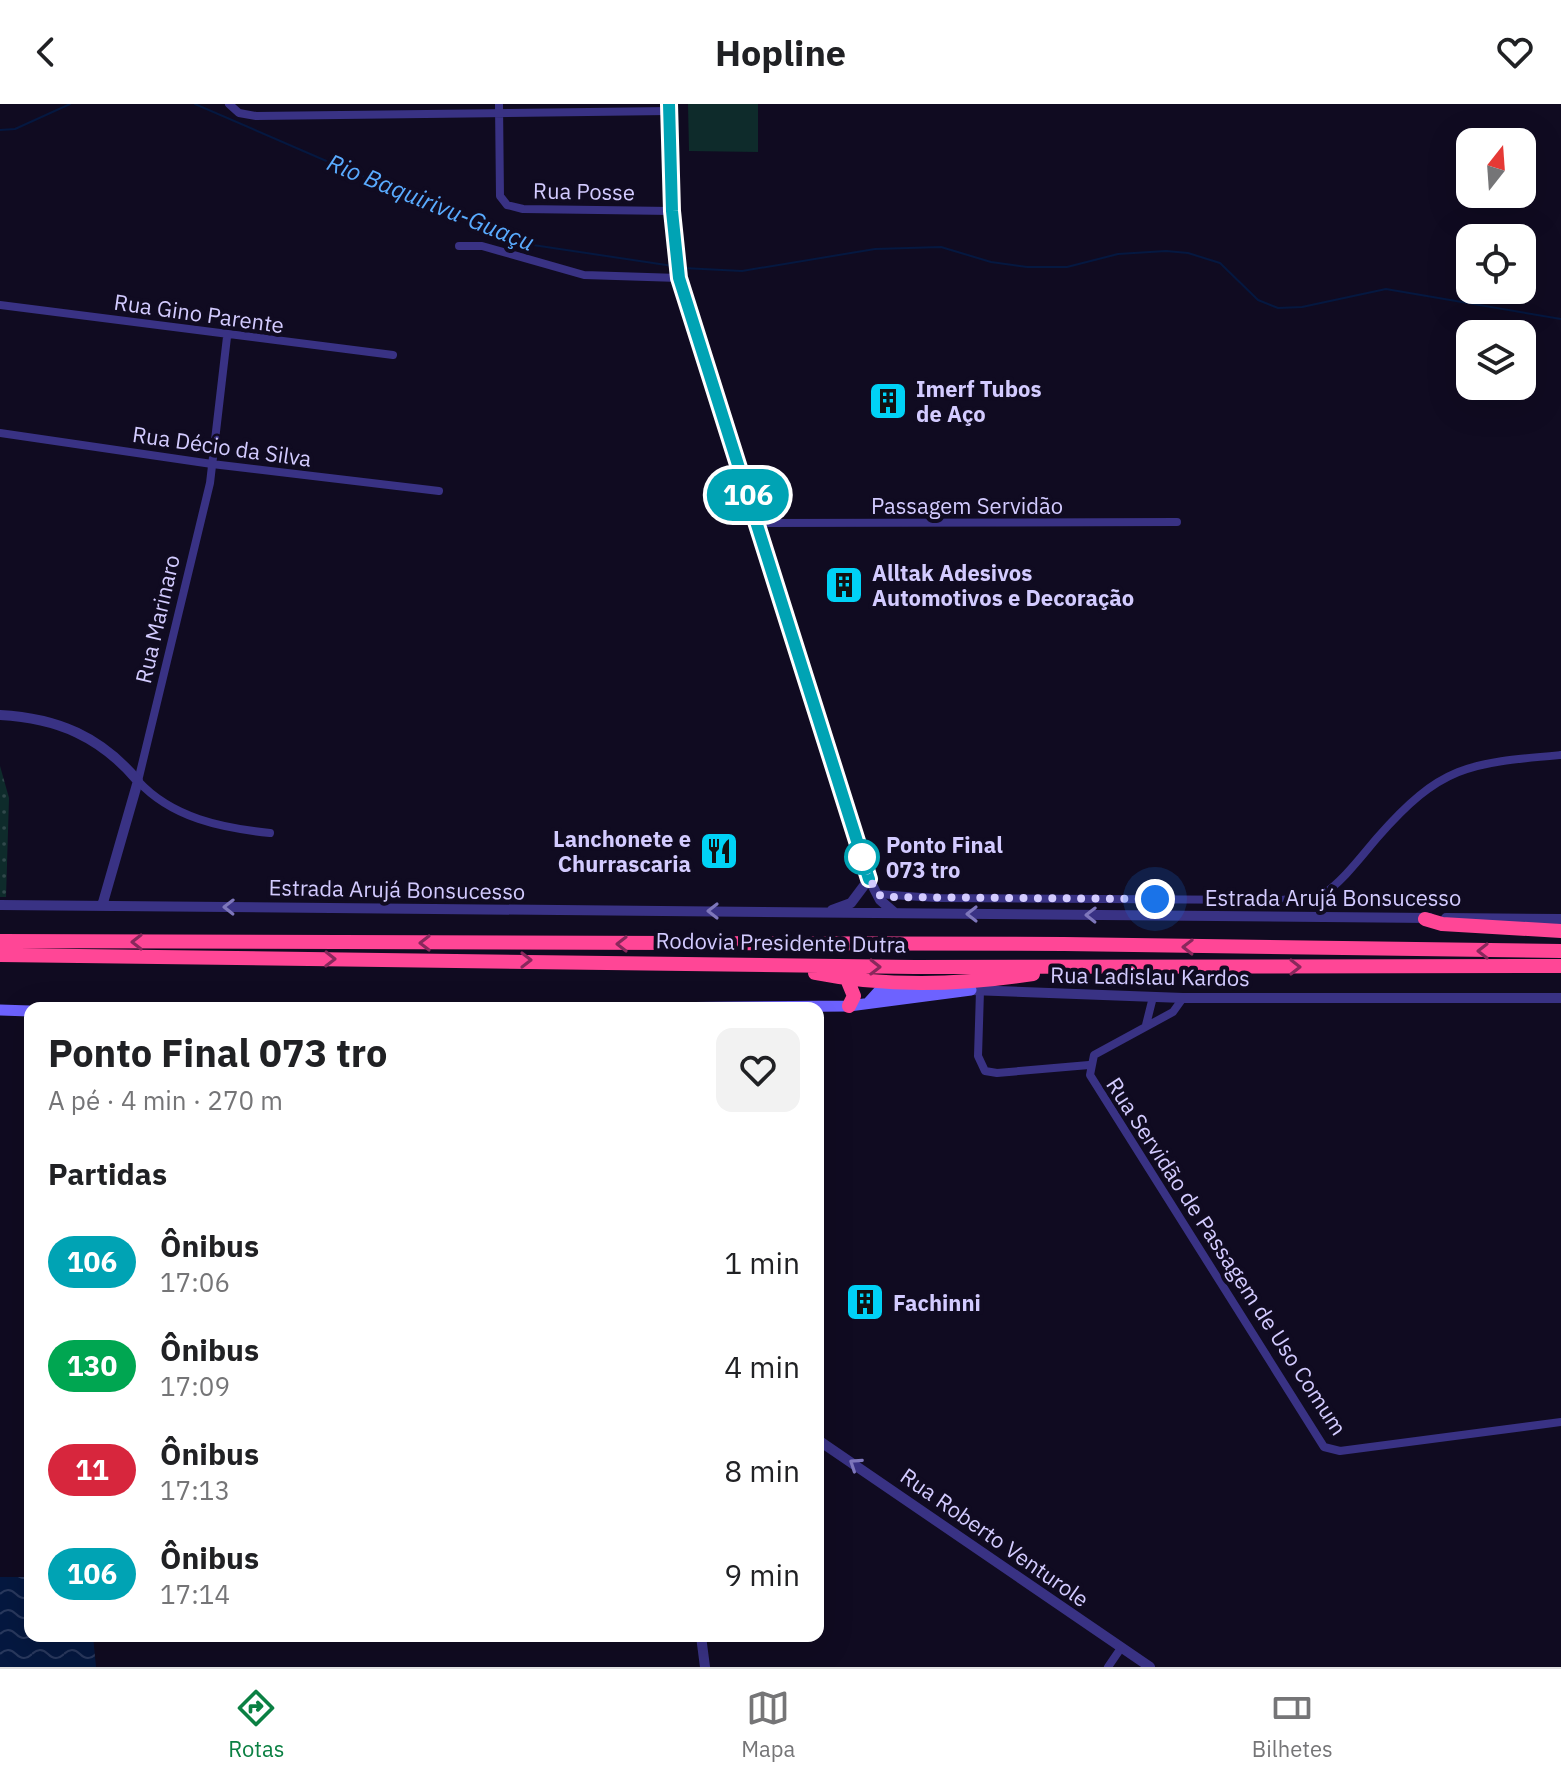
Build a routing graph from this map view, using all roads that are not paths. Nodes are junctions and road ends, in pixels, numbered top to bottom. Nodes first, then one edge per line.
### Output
1 (229, 104) edge
2 (499, 104) edge
3 (669, 107) edge
4 (499, 115) junction
5 (672, 211) junction
6 (459, 246) dead end
7 (679, 277) junction
8 (0, 305) edge
9 (227, 337) junction
10 (393, 355) dead end
11 (0, 433) edge
12 (212, 464) junction
13 (439, 491) dead end
14 (1177, 522) dead end
15 (757, 523) junction
16 (0, 715) edge
17 (1561, 755) edge
18 (138, 781) junction
19 (270, 833) dead end
20 (869, 879) junction
21 (876, 893) junction
22 (0, 905) edge
23 (102, 906) junction
24 (831, 912) junction
25 (895, 913) junction
26 (1425, 919) junction
27 (1561, 919) edge
28 (1561, 931) edge
29 (0, 941) edge
30 (1561, 951) edge
31 (0, 955) edge
32 (769, 966) junction
33 (1561, 966) edge
34 (1077, 967) junction
35 (847, 979) junction
36 (1005, 979) junction
37 (976, 991) junction
38 (1153, 997) junction
39 (1183, 998) junction
40 (1561, 998) edge
41 (824, 1006) edge
42 (849, 1006) junction
43 (0, 1010) edge
44 (24, 1011) edge
45 (1146, 1025) junction
46 (1089, 1065) junction
47 (1561, 1422) edge
48 (824, 1444) edge
49 (702, 1642) edge
50 (1121, 1648) junction
51 (705, 1667) edge
52 (1108, 1667) edge
53 (1150, 1667) edge

1 - 4 street
2 - 4 street
3 - 4 street
3 - 5 street
4 - 5 street, Rua Posse
5 - 7 street
6 - 7 street
7 - 15 street
8 - 9 street, Rua Gino Parente
9 - 10 street, Rua Gino Parente
9 - 12 street, Rua Marinaro
11 - 12 street, Rua Décio da Silva
12 - 13 street, Rua Décio da Silva
12 - 18 street, Rua Marinaro
14 - 15 street, Passagem Servidão
15 - 20 street
16 - 18 street
17 - 21 street
18 - 19 street
18 - 23 street, Rua Marinaro
20 - 21 street
20 - 24 street
21 - 25 street
22 - 23 street, Estrada Arujá Bonsucesso
24 -> 23 street, Estrada Arujá Bonsucesso
24 - 25 street, Estrada Arujá Bonsucesso
26 -> 25 street, Estrada Arujá Bonsucesso
26 - 27 street, Estrada Arujá Bonsucesso
26 - 28 highway
30 -> 29 highway, Rodovia Presidente Dutra
31 -> 32 highway, Rodovia Presidente Dutra
32 -> 34 highway, Rodovia Presidente Dutra
32 - 35 highway
34 -> 33 highway, Rodovia Presidente Dutra
34 - 36 highway
35 - 36 highway
35 - 42 highway
36 - 37 highway
37 - 38 street, Rua Ladislau Kardos
37 - 42 main road
37 - 46 street
38 - 39 street, Rua Ladislau Kardos
38 - 45 street
39 - 40 street, Rua Ladislau Kardos
39 - 45 street, Rua Servidão de Passagem de Uso Comum
41 - 42 main road
43 - 44 main road
45 - 46 street, Rua Servidão de Passagem de Uso Comum
46 - 47 street, Rua Servidão de Passagem de Uso Comum
50 -> 48 street, Rua Roberto Venturole
49 - 51 street
50 - 52 street
50 - 53 street, Rua Roberto Venturole

